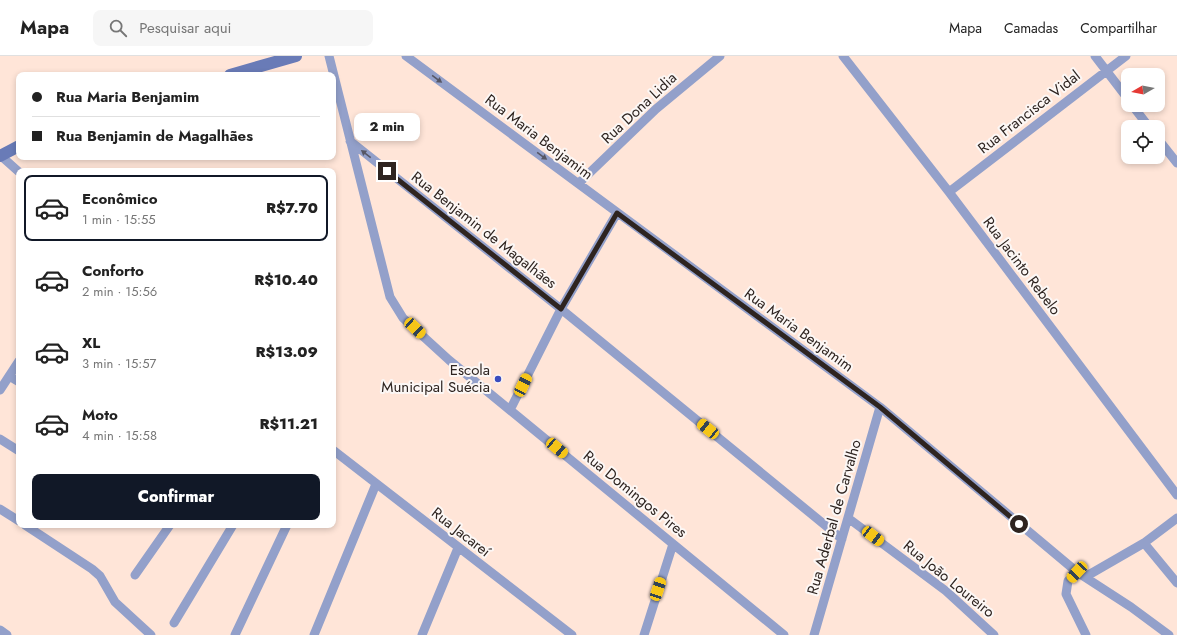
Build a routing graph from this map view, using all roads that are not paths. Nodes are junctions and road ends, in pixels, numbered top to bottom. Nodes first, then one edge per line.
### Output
1 (296, 56) edge
2 (329, 56) edge
3 (406, 56) edge
4 (720, 56) edge
5 (843, 56) edge
6 (1095, 56) edge
7 (1126, 56) edge
8 (1106, 70) junction
9 (240, 72) edge
10 (333, 72) edge
11 (336, 84) edge
12 (1121, 90) edge
13 (1137, 112) edge
14 (1144, 120) edge
15 (350, 141) junction
16 (16, 148) edge
17 (1165, 148) edge
18 (0, 156) edge
19 (1177, 163) edge
20 (16, 169) edge
21 (579, 184) junction
22 (949, 192) junction
23 (617, 213) junction
24 (561, 309) junction
25 (16, 366) edge
26 (9, 376) junction
27 (16, 380) edge
28 (0, 390) edge
29 (880, 407) junction
30 (510, 410) junction
31 (0, 439) edge
32 (16, 449) edge
33 (336, 452) edge
34 (376, 484) junction
35 (1177, 495) edge
36 (0, 509) edge
37 (848, 518) junction
38 (1177, 518) edge
39 (16, 519) edge
40 (30, 528) edge
41 (168, 528) edge
42 (231, 528) edge
43 (286, 528) edge
44 (842, 539) junction
45 (1144, 543) junction
46 (673, 544) junction
47 (458, 548) junction
48 (1077, 572) junction
49 (135, 575) dead end
50 (1085, 577) junction
51 (1177, 584) edge
52 (174, 623) dead end
53 (0, 630) edge
54 (568, 634) edge
55 (994, 634) edge
56 (7, 635) edge
57 (151, 635) edge
58 (235, 635) edge
59 (314, 635) edge
60 (422, 635) edge
61 (644, 635) edge
62 (784, 635) edge
63 (814, 635) edge
64 (1086, 635) edge
65 (1169, 635) edge

1 - 9 main road
2 - 10 street, Rua Domingos Pires
3 -> 21 street, Rua Maria Benjamim
4 - 21 street, Rua Dona Lidia
5 - 22 street, Rua Jacinto Rebelo
6 - 8 street
7 - 8 street, Rua Francisca Vidal
8 - 12 street
8 - 22 street, Rua Francisca Vidal
11 - 15 street, Rua Domingos Pires
13 - 14 street
24 -> 15 street, Rua Benjamin de Magalhães
15 - 30 street, Rua Domingos Pires
16 - 18 main road
17 - 19 street
18 - 20 street
21 - 23 street, Rua Maria Benjamim
22 - 35 street, Rua Jacinto Rebelo
23 - 24 street
23 - 29 street, Rua Maria Benjamim
24 - 30 street
24 - 44 street, Rua Benjamin de Magalhães
25 - 26 street
26 - 27 street
26 - 28 street
29 - 37 street, Rua Aderbal de Carvalho
29 - 48 street, Rua Maria Benjamim
30 - 46 street, Rua Domingos Pires
31 - 32 street
33 - 34 street, Rua Jacareí
34 - 47 street, Rua Jacareí
34 - 59 street
36 - 39 street
37 - 44 street, Rua Aderbal de Carvalho
37 - 55 street, Rua João Loureiro
38 - 45 street
40 - 57 street
41 - 49 street
42 - 52 street
43 - 58 street
44 - 63 street, Rua Aderbal de Carvalho
45 - 50 street
45 - 51 street
46 - 61 street
46 - 62 street, Rua Domingos Pires
47 - 54 street, Rua Jacareí
47 - 60 street
48 - 50 street, Rua Maria Benjamim
48 - 64 street
50 - 65 street, Rua Maria Benjamim
53 - 56 street

